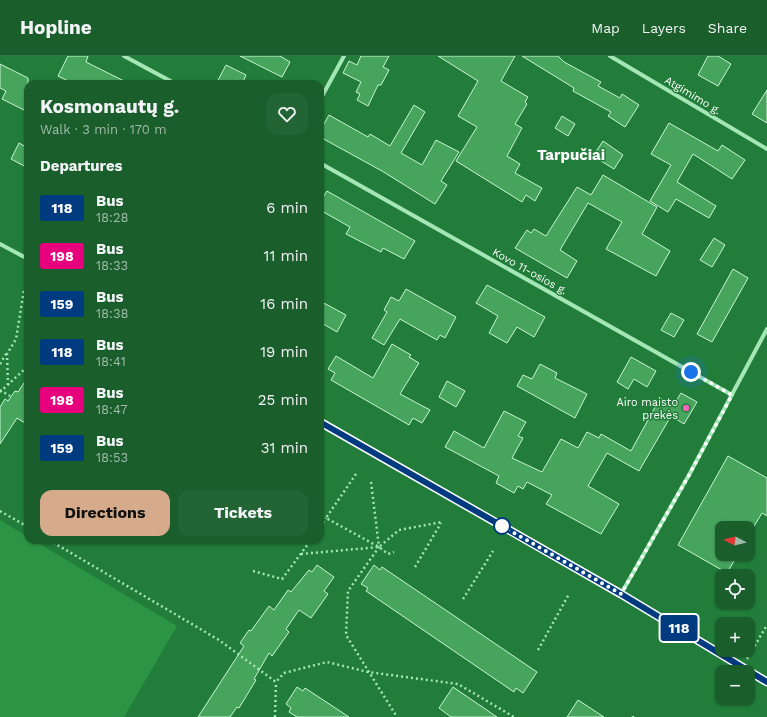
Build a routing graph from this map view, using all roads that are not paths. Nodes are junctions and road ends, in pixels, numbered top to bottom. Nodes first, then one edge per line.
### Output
1 (124, 56) edge
2 (344, 56) edge
3 (610, 56) edge
4 (169, 80) edge
5 (324, 93) edge
6 (767, 149) edge
7 (324, 164) edge
8 (0, 244) edge
9 (24, 257) edge
10 (767, 329) edge
11 (732, 395) junction
12 (324, 424) edge
13 (621, 594) junction
14 (767, 682) edge

1 - 4 street
2 - 5 street
3 - 6 street, Atgimimo g.
7 - 11 street, Kovo 11-osios g.
8 - 9 street
10 - 11 street
11 - 13 street
12 - 13 street
13 - 14 street

